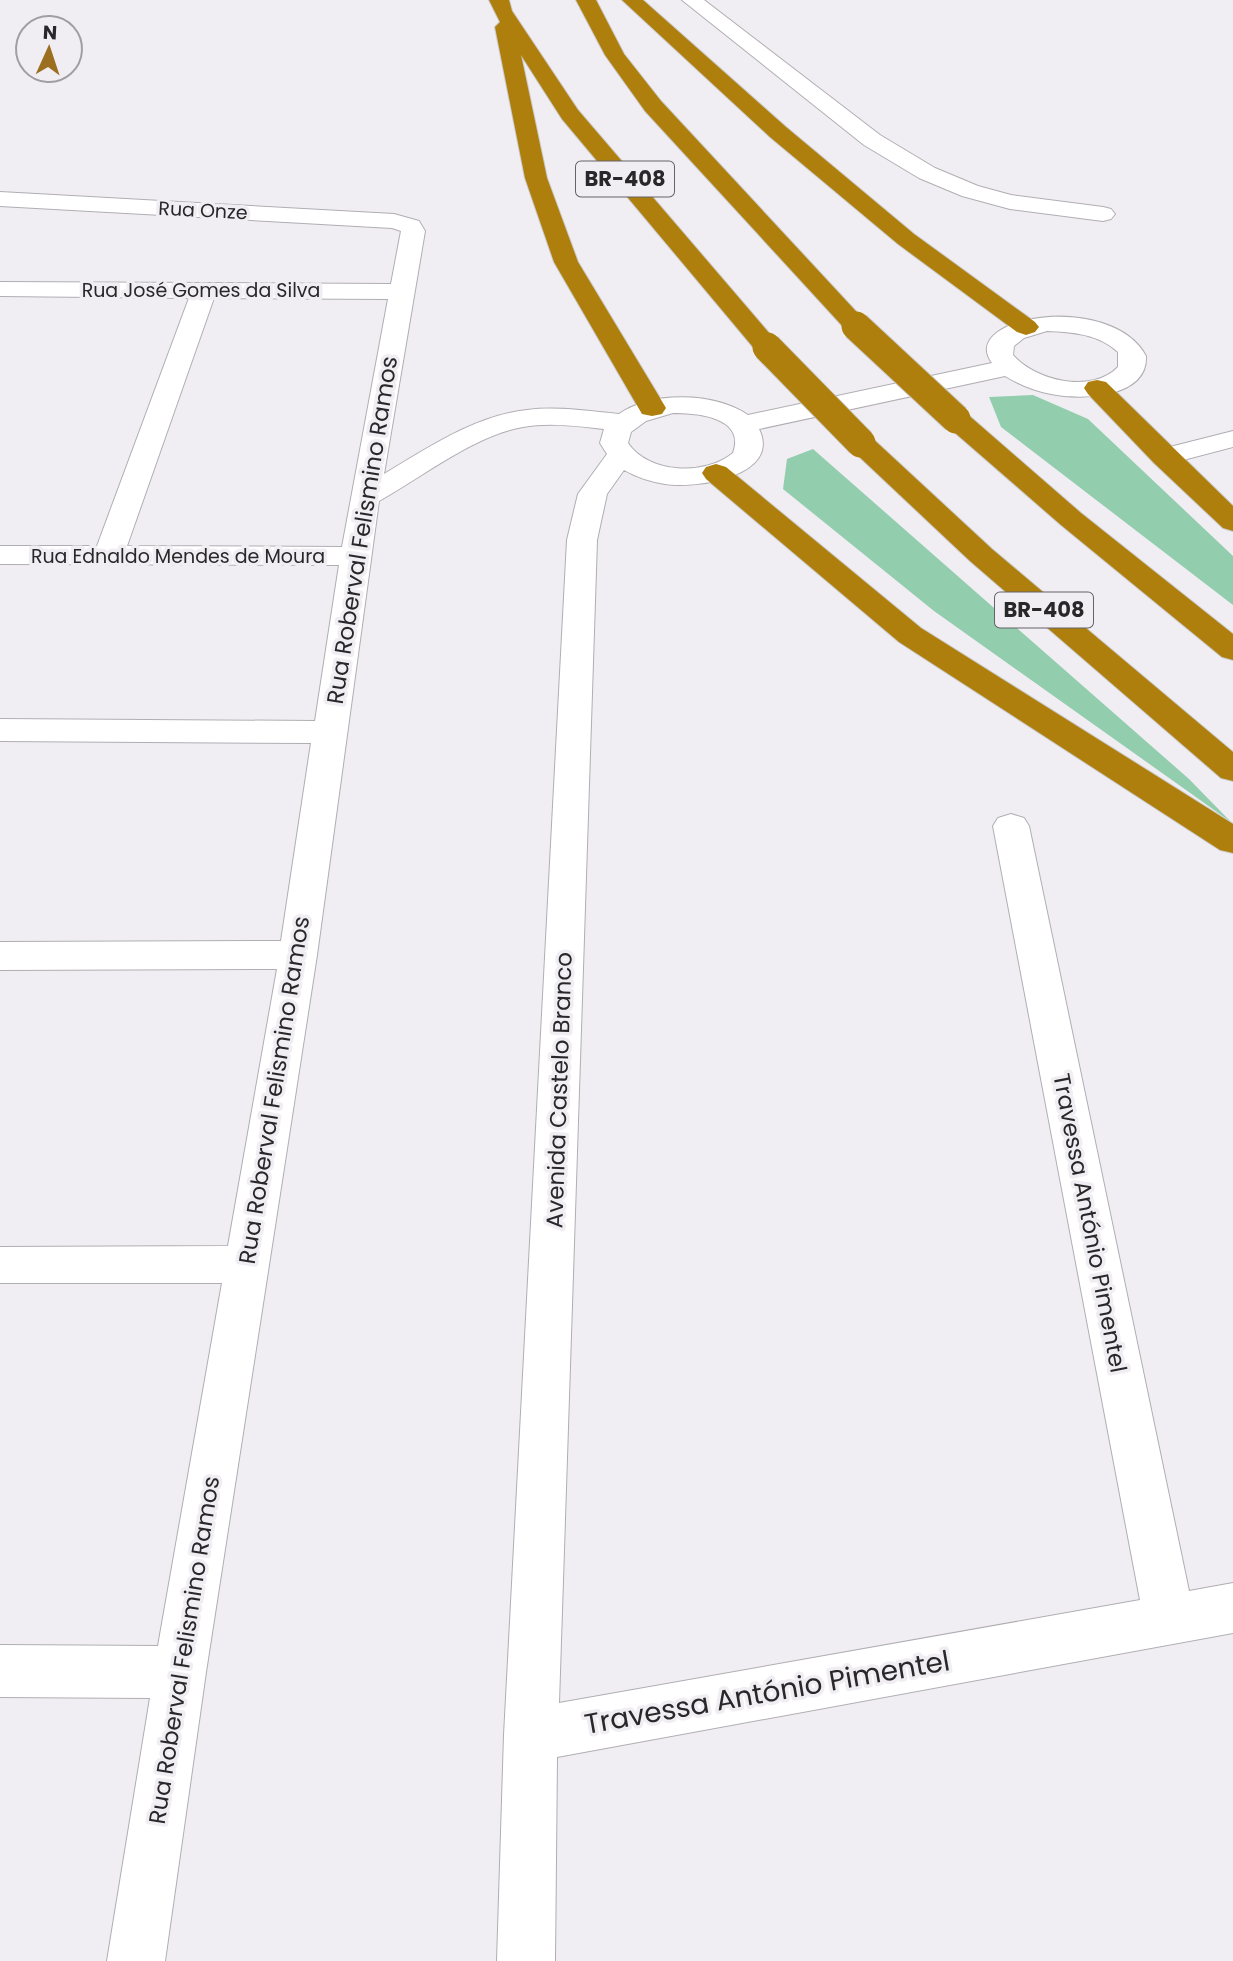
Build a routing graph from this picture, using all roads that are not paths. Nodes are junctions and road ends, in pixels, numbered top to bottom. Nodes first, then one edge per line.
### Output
1 (586, 0) edge
2 (632, 0) edge
3 (692, 0) edge
4 (500, 6) edge
5 (0, 199) edge
6 (1103, 214) dead end
7 (405, 224) joint
8 (0, 289) edge
9 (204, 290) junction
10 (402, 292) junction
11 (1026, 327) junction
12 (1007, 368) junction
13 (1097, 388) junction
14 (652, 408) junction
15 (742, 424) junction
16 (1233, 439) edge
17 (622, 440) junction
18 (1164, 457) junction
19 (716, 473) junction
20 (365, 497) junction
21 (1233, 522) edge
22 (0, 555) edge
23 (109, 555) junction
24 (355, 556) junction
25 (1233, 650) edge
26 (0, 730) edge
27 (328, 732) junction
28 (1233, 770) edge
29 (1011, 826) dead end
30 (1233, 841) edge
31 (0, 956) edge
32 (298, 956) junction
33 (246, 1264) junction
34 (0, 1265) edge
35 (1233, 1608) edge
36 (1170, 1620) junction
37 (0, 1671) edge
38 (180, 1672) junction
39 (531, 1735) junction
40 (136, 1961) edge
41 (526, 1961) edge

1 - 25 highway, BR-408, bridge
2 - 11 highway
3 - 6 street
4 - 14 highway
4 - 28 highway, BR-408, bridge
5 - 7 street, Rua Onze
7 - 10 street, Rua Roberval Felismino Ramos
8 - 9 street, Rua José Gomes da Silva
9 - 10 street, Rua José Gomes da Silva
9 - 23 street
10 - 20 street, Rua Roberval Felismino Ramos
11 - 12 street
11 - 13 street
12 - 13 street
12 - 15 street
13 - 18 highway
14 - 15 street
14 - 17 street
15 - 19 street
16 - 18 street
17 - 19 street
17 - 20 street
17 - 39 street, Avenida Castelo Branco
18 - 21 highway
19 - 30 highway
20 - 24 street, Rua Roberval Felismino Ramos
22 - 23 street, Rua Ednaldo Mendes de Moura
23 - 24 street, Rua Ednaldo Mendes de Moura
24 - 27 street, Rua Roberval Felismino Ramos
26 - 27 street
27 - 32 street, Rua Roberval Felismino Ramos
29 - 36 street, Travessa António Pimentel
31 - 32 street
32 - 33 street, Rua Roberval Felismino Ramos
33 - 34 street
33 - 38 street, Rua Roberval Felismino Ramos
35 - 36 street, Travessa António Pimentel
36 - 39 street, Travessa António Pimentel
37 - 38 street
38 - 40 street, Rua Roberval Felismino Ramos
39 - 41 street, Avenida Castelo Branco

